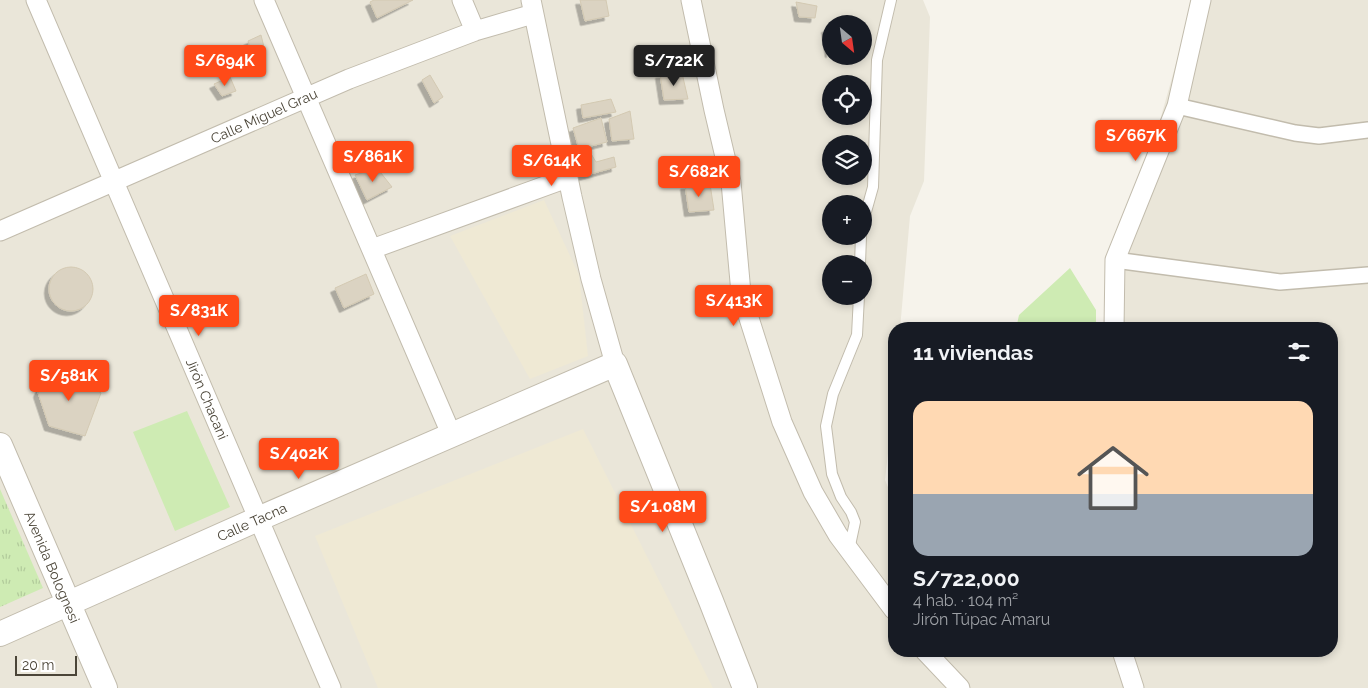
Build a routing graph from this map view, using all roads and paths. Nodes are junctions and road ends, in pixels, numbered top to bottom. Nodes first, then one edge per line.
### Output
1 (36, 0) edge
2 (264, 0) edge
3 (462, 0) edge
4 (692, 0) edge
5 (892, 0) edge
6 (1201, 0) edge
7 (532, 7) edge
8 (475, 31) junction
9 (307, 98) junction
10 (1176, 106) junction
11 (1368, 130) edge
12 (567, 178) junction
13 (114, 182) junction
14 (871, 195) edge
15 (0, 231) edge
16 (372, 249) junction
17 (1115, 260) junction
18 (1368, 275) edge
19 (859, 305) edge
20 (1114, 322) edge
21 (615, 364) junction
22 (452, 436) junction
23 (0, 445) edge
24 (258, 519) junction
25 (848, 551) junction
26 (888, 602) edge
27 (68, 604) junction
28 (0, 634) edge
29 (932, 657) edge
30 (1124, 657) edge
31 (105, 688) edge
32 (330, 688) edge
33 (745, 688) edge
34 (960, 688) edge
35 (1134, 688) edge

1 - 13 street, Jirón Chacani
2 - 9 street
3 - 8 street
4 - 25 street
5 - 14 lane
6 - 10 street
7 - 8 street, Calle Miguel Grau
7 - 12 street
8 - 9 street, Calle Miguel Grau
9 - 13 street, Calle Miguel Grau
9 - 16 street
10 - 11 street
10 - 17 street
12 - 16 street
12 - 21 street
13 - 15 street, Calle Miguel Grau
13 - 24 street, Jirón Chacani
16 - 22 street
17 - 18 street
17 - 20 street
19 - 25 lane
21 - 22 street, Calle Tacna
21 - 33 street
22 - 24 street, Calle Tacna
23 - 27 street, Avenida Bolognesi
24 - 27 street, Calle Tacna
24 - 32 street, Jirón Chacani
25 - 26 street
27 - 28 street, Calle Tacna
27 - 31 street, Avenida Bolognesi
29 - 34 street
30 - 35 street

